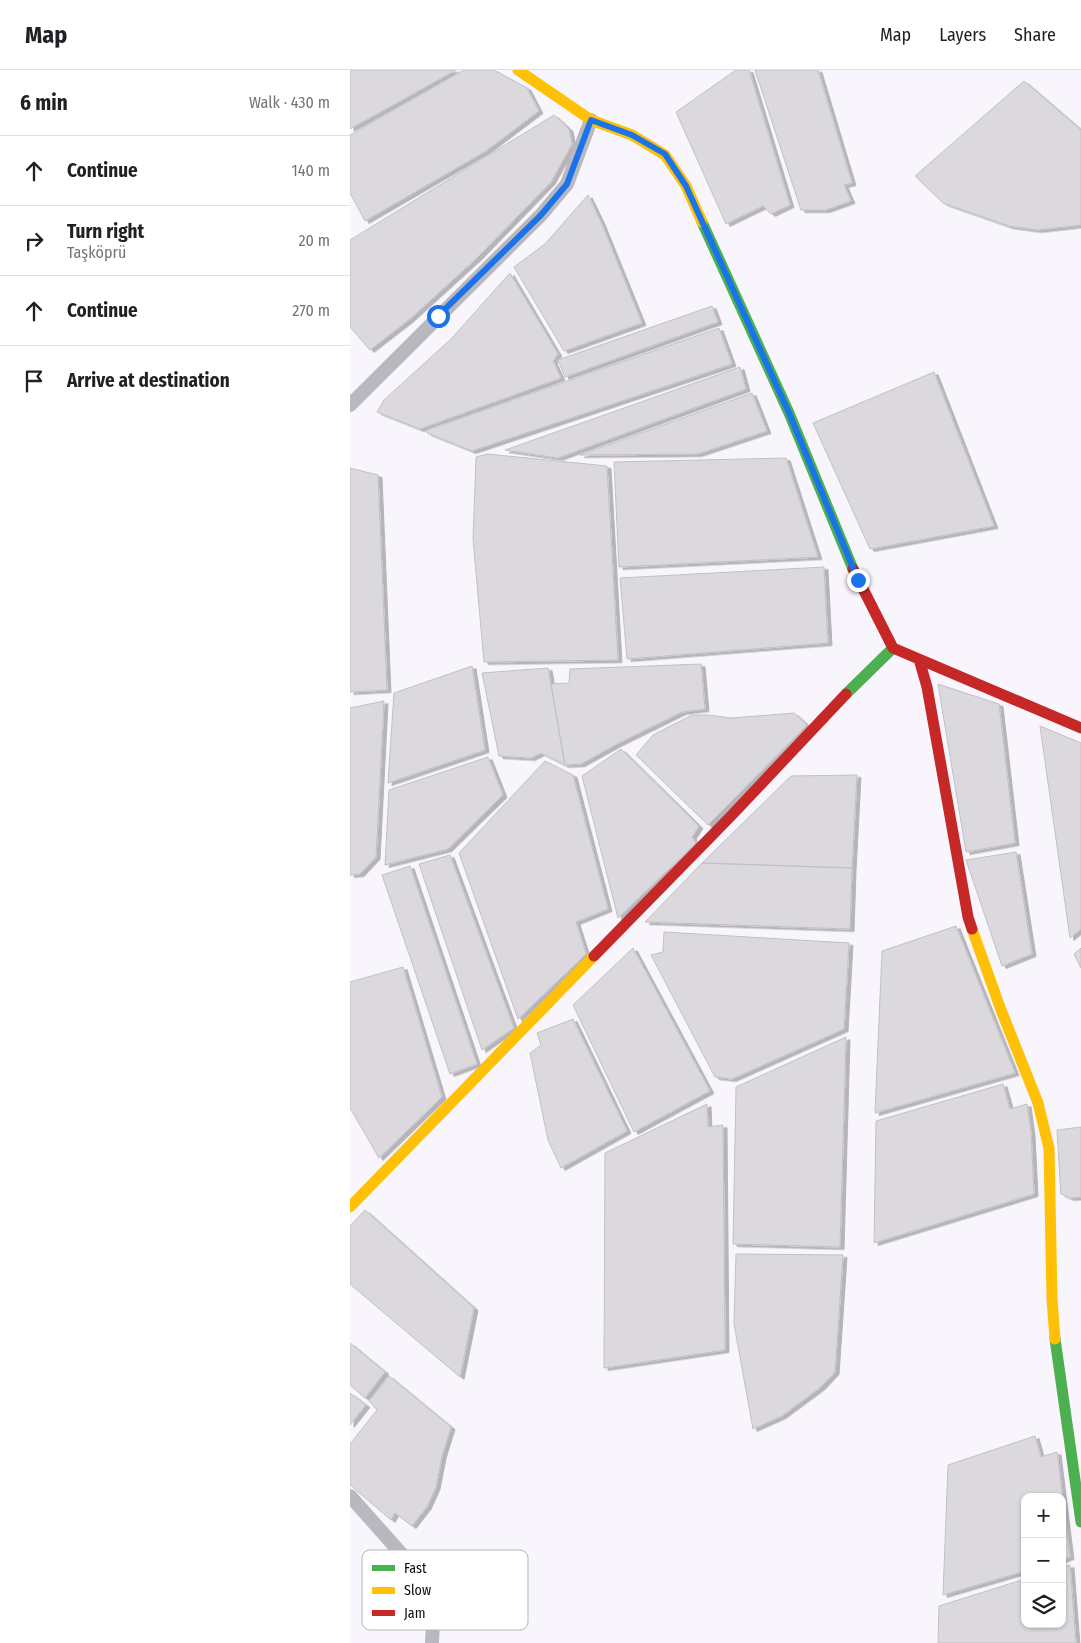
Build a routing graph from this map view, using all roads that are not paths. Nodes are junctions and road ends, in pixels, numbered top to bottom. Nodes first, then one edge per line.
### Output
1 (518, 70) edge
2 (591, 120) junction
3 (350, 404) edge
4 (893, 648) junction
5 (918, 659) junction
6 (1081, 728) edge
7 (350, 1207) edge
8 (1077, 1476) edge
9 (350, 1496) edge
10 (1081, 1522) edge
11 (398, 1550) edge
12 (433, 1630) edge
13 (432, 1643) edge

1 - 2 street
2 - 3 street
2 - 4 street
4 - 5 street
4 - 7 street
5 - 6 street
5 - 8 street
8 - 10 street
9 - 11 street
12 - 13 street

